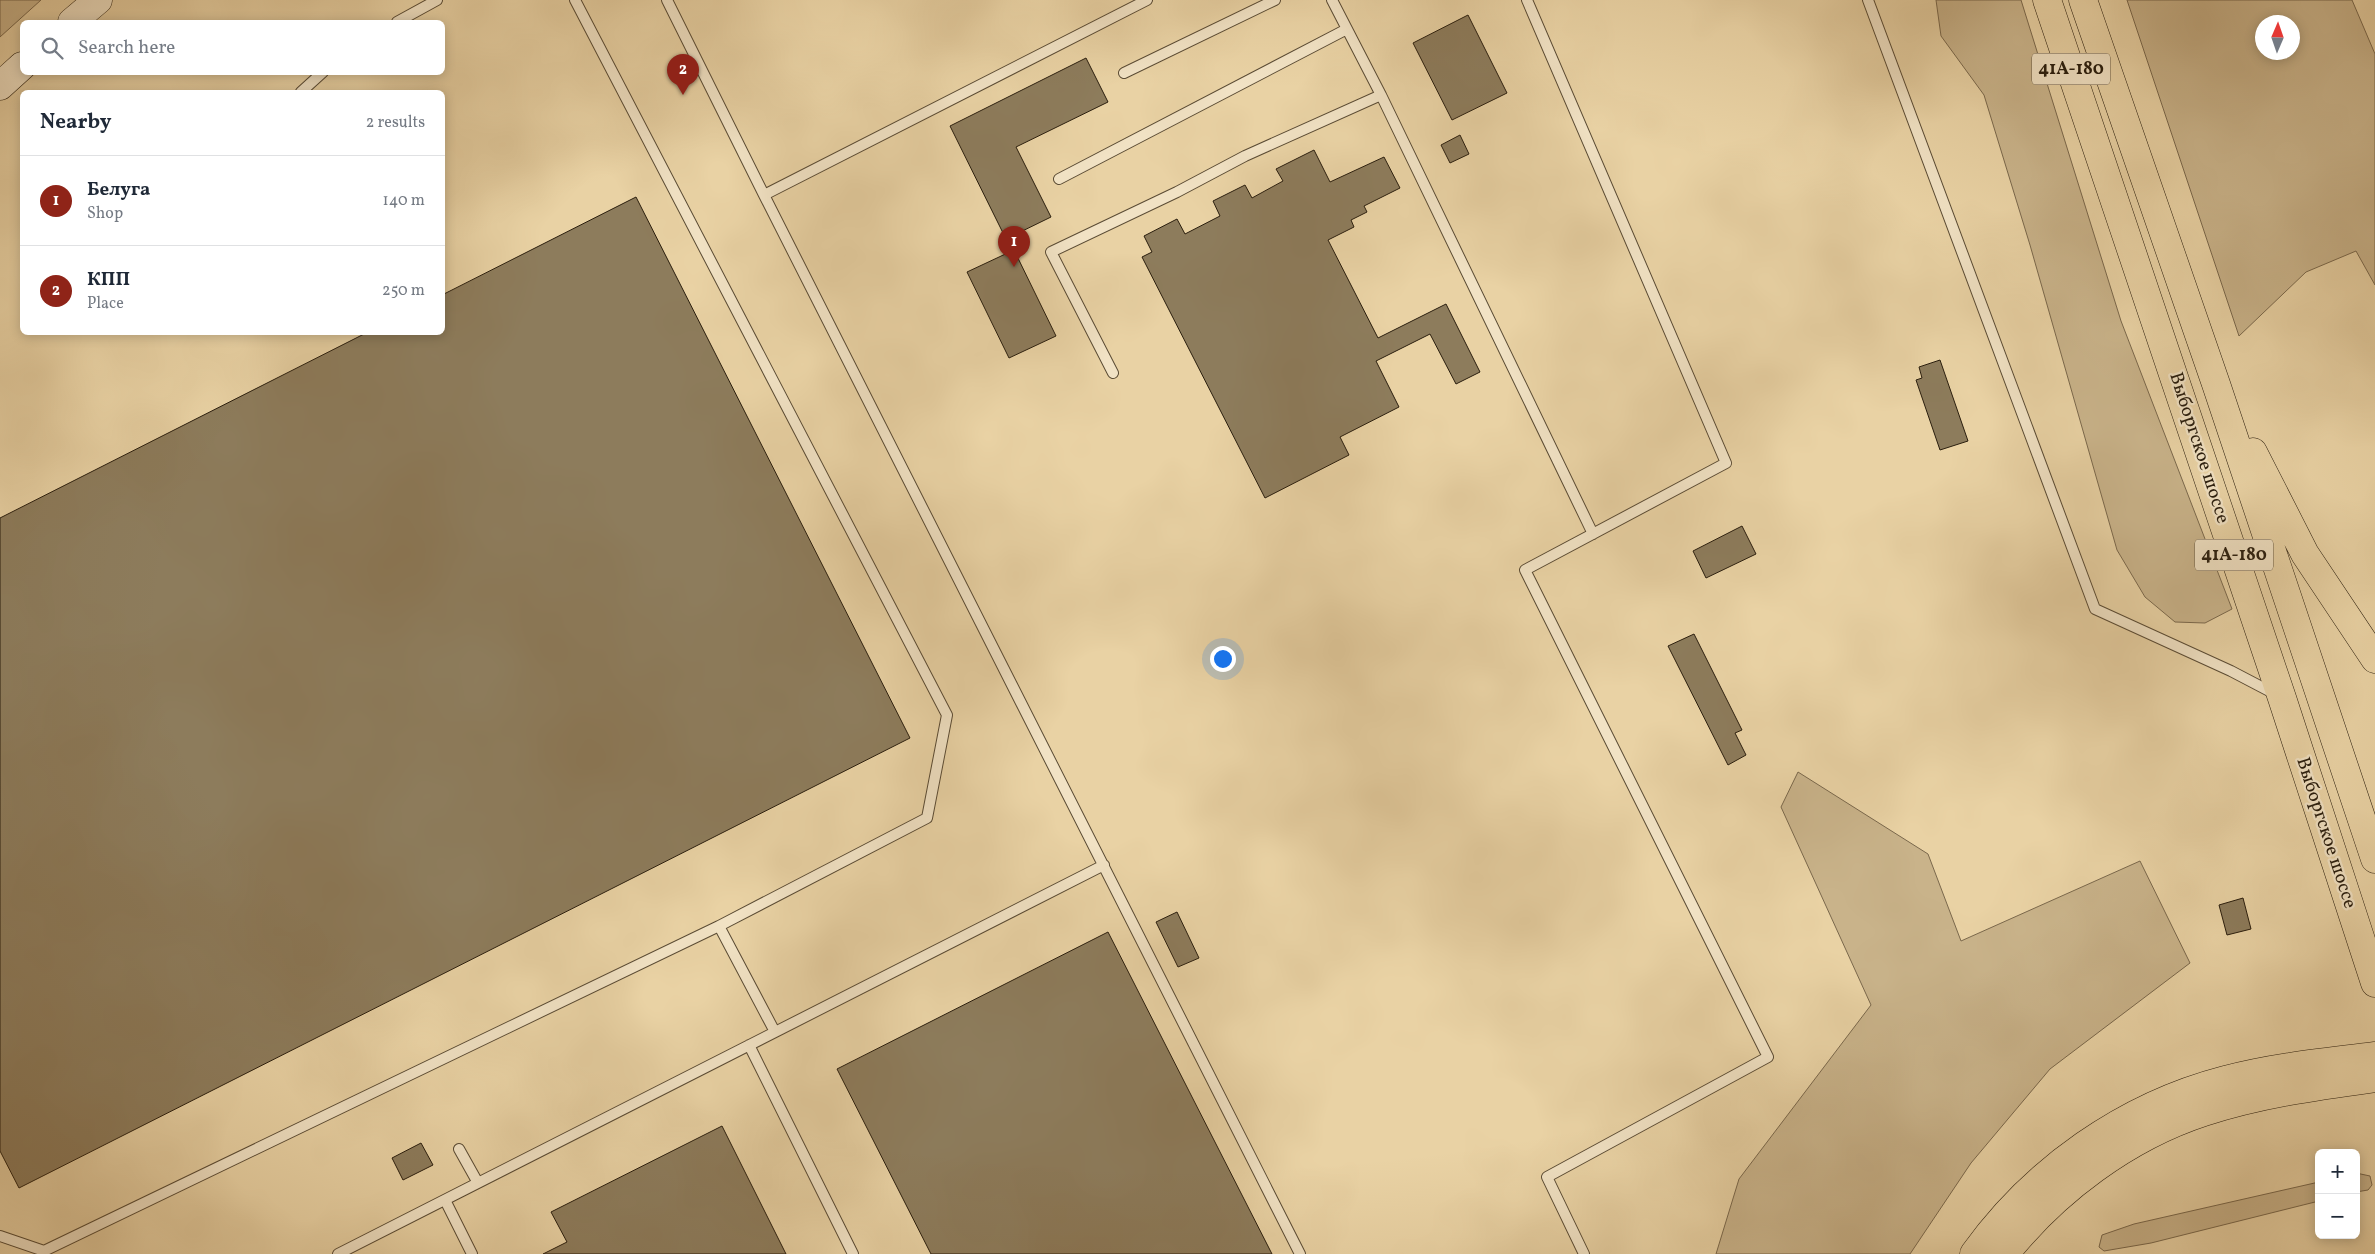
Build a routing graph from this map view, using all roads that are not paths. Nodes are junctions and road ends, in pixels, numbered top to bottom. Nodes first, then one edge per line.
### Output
1 (98, 0) edge
2 (437, 0) edge
3 (575, 0) edge
4 (667, 0) edge
5 (1147, 0) edge
6 (1275, 0) edge
7 (1332, 0) edge
8 (1527, 0) edge
9 (1868, 0) edge
10 (2048, 0) edge
11 (2083, 0) edge
12 (74, 20) edge
13 (401, 20) edge
14 (1347, 29) junction
15 (20, 68) edge
16 (1124, 73) dead end
17 (320, 75) edge
18 (0, 86) edge
19 (303, 90) edge
20 (1380, 94) junction
21 (1059, 179) dead end
22 (764, 195) junction
23 (1113, 373) dead end
24 (2216, 384) junction
25 (1593, 534) junction
26 (2375, 659) edge
27 (2282, 698) junction
28 (2375, 859) edge
29 (1104, 865) junction
30 (719, 926) junction
31 (2373, 977) edge
32 (775, 1032) junction
33 (749, 1045) junction
34 (2375, 1056) edge
35 (2375, 1078) edge
36 (459, 1150) dead end
37 (478, 1183) junction
38 (445, 1200) junction
39 (0, 1236) edge
40 (338, 1254) edge
41 (472, 1254) edge
42 (853, 1254) edge
43 (1300, 1254) edge
44 (1584, 1254) edge
45 (1974, 1254) edge
46 (2005, 1254) edge

1 - 12 main road
2 - 13 lane
3 - 30 lane
4 - 22 lane
5 - 22 lane
6 - 16 lane
7 - 14 lane
8 - 25 lane
9 - 27 lane
10 - 27 main road, Выборгское шоссе / 41А-180
11 - 24 main road, Выборгское шоссе / 41А-180
14 - 20 lane
14 - 21 lane
15 - 18 main road
17 - 19 lane
20 - 23 lane
20 - 25 lane
22 - 29 lane
24 - 26 main road
24 - 28 main road, Выборгское шоссе / 41А-180
25 - 44 lane
27 - 31 main road, Выборгское шоссе / 41А-180
29 - 32 lane
29 - 43 lane
30 - 32 lane
30 - 39 lane
32 - 33 lane
33 - 37 lane
33 - 42 lane
34 - 45 main road
35 - 46 main road
36 - 37 lane
37 - 38 lane
38 - 40 lane
38 - 41 lane

